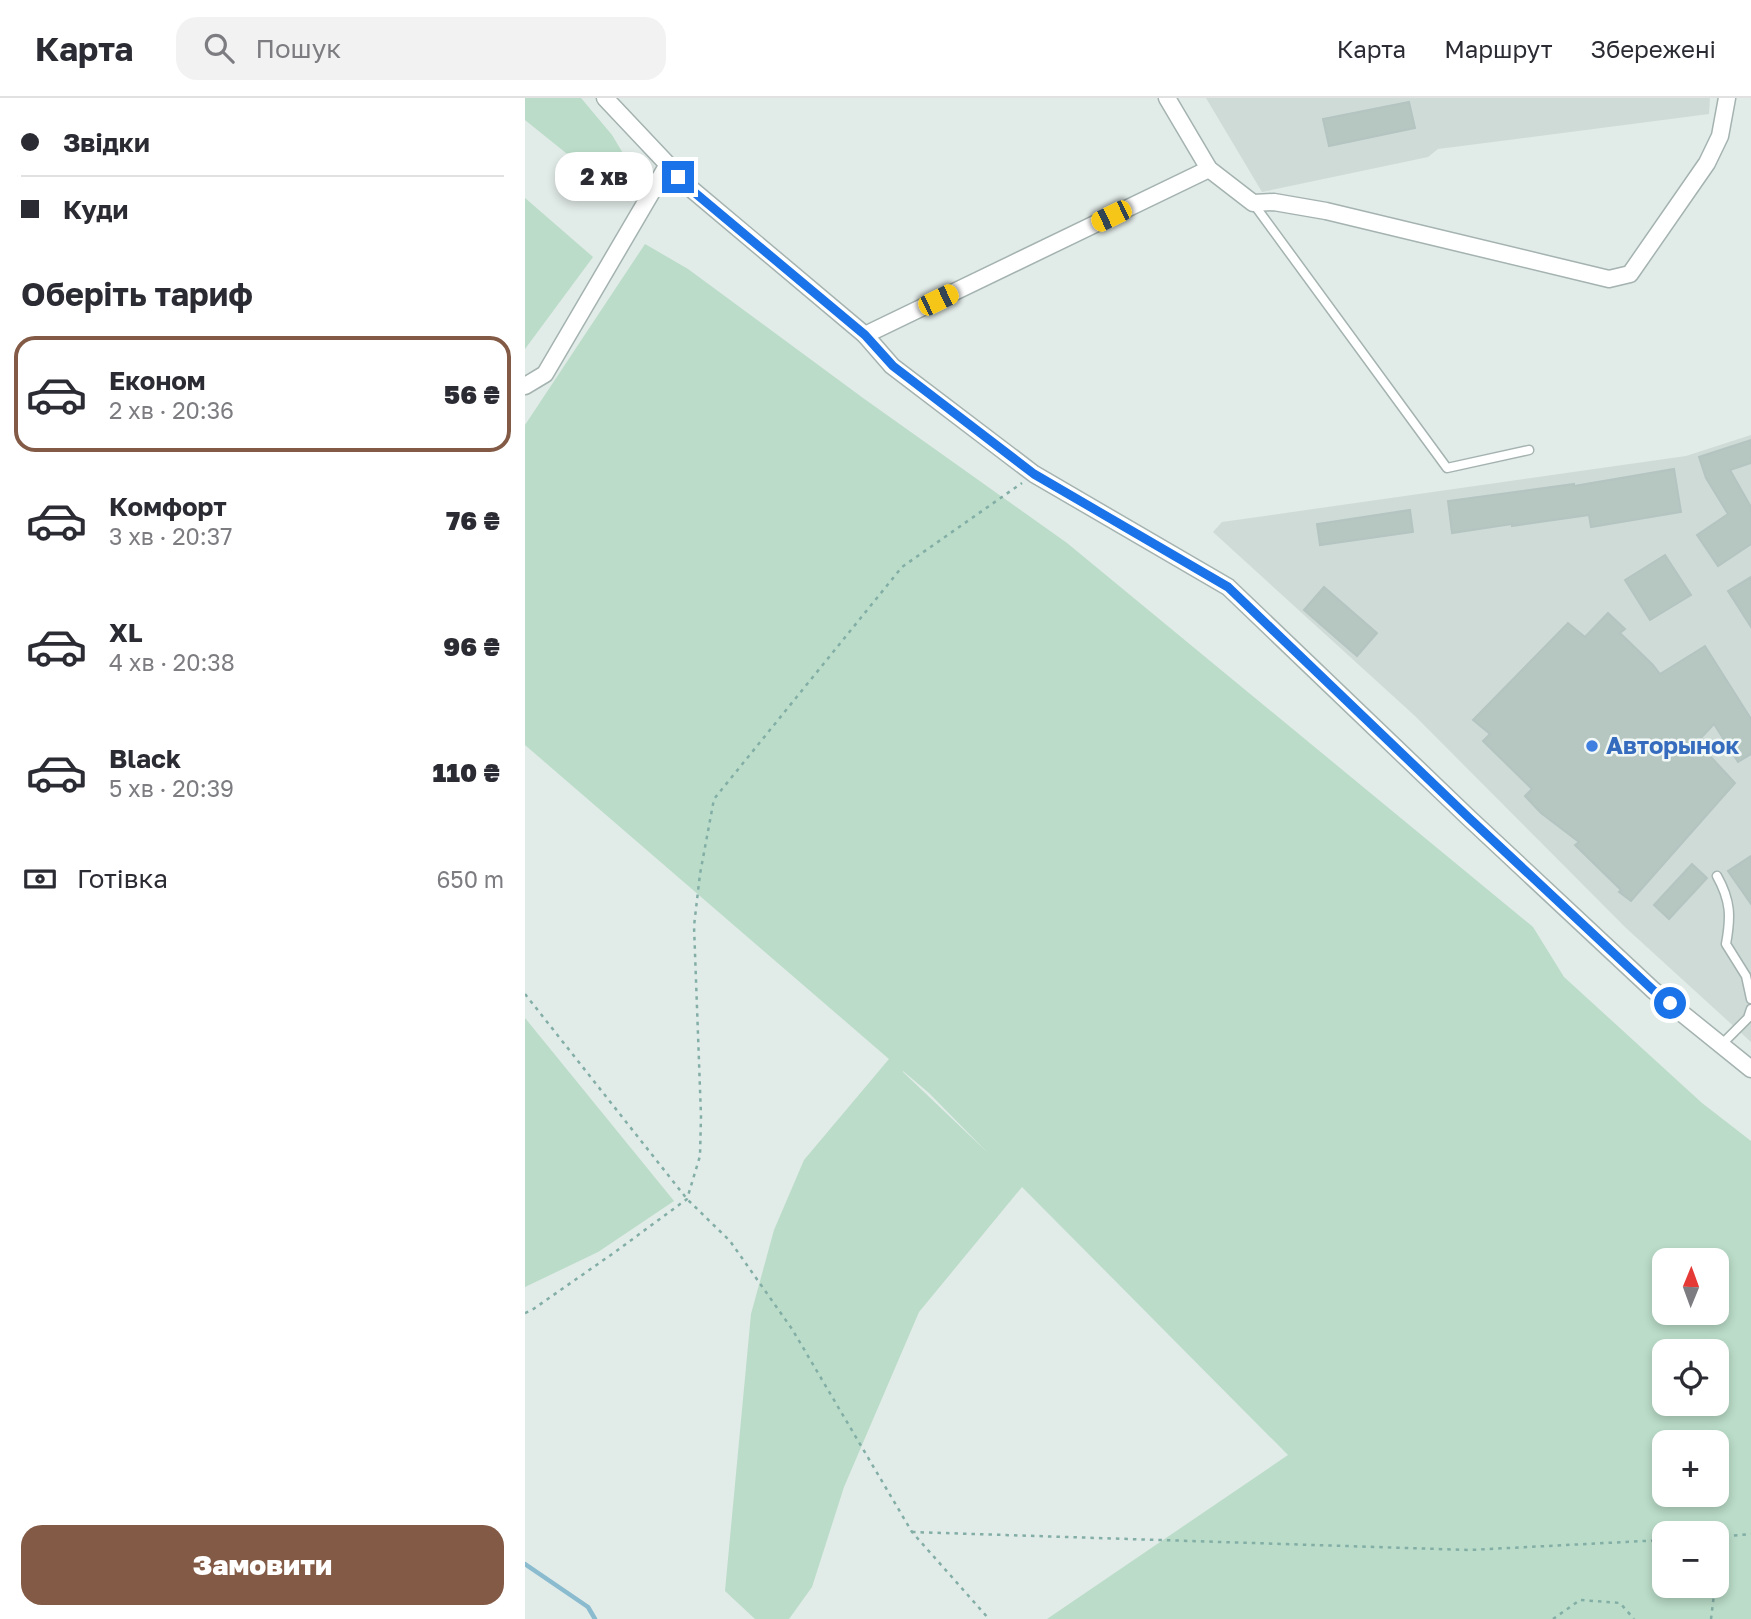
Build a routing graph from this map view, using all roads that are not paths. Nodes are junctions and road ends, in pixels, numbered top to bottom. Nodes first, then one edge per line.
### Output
1 (604, 98) edge
2 (1167, 98) edge
3 (1727, 98) edge
4 (667, 166) junction
5 (1209, 169) junction
6 (1253, 203) junction
7 (865, 335) junction
8 (525, 386) edge
9 (1529, 450) dead end
10 (1717, 876) dead end
11 (1751, 999) edge
12 (1751, 1009) edge
13 (1721, 1045) junction
14 (1751, 1069) edge

1 - 4 street
2 - 5 street
3 - 6 street
4 - 7 street
4 - 8 street
5 - 6 street
5 - 7 street
6 - 9 lane
7 - 13 street
10 - 11 lane
12 - 13 lane
13 - 14 street

